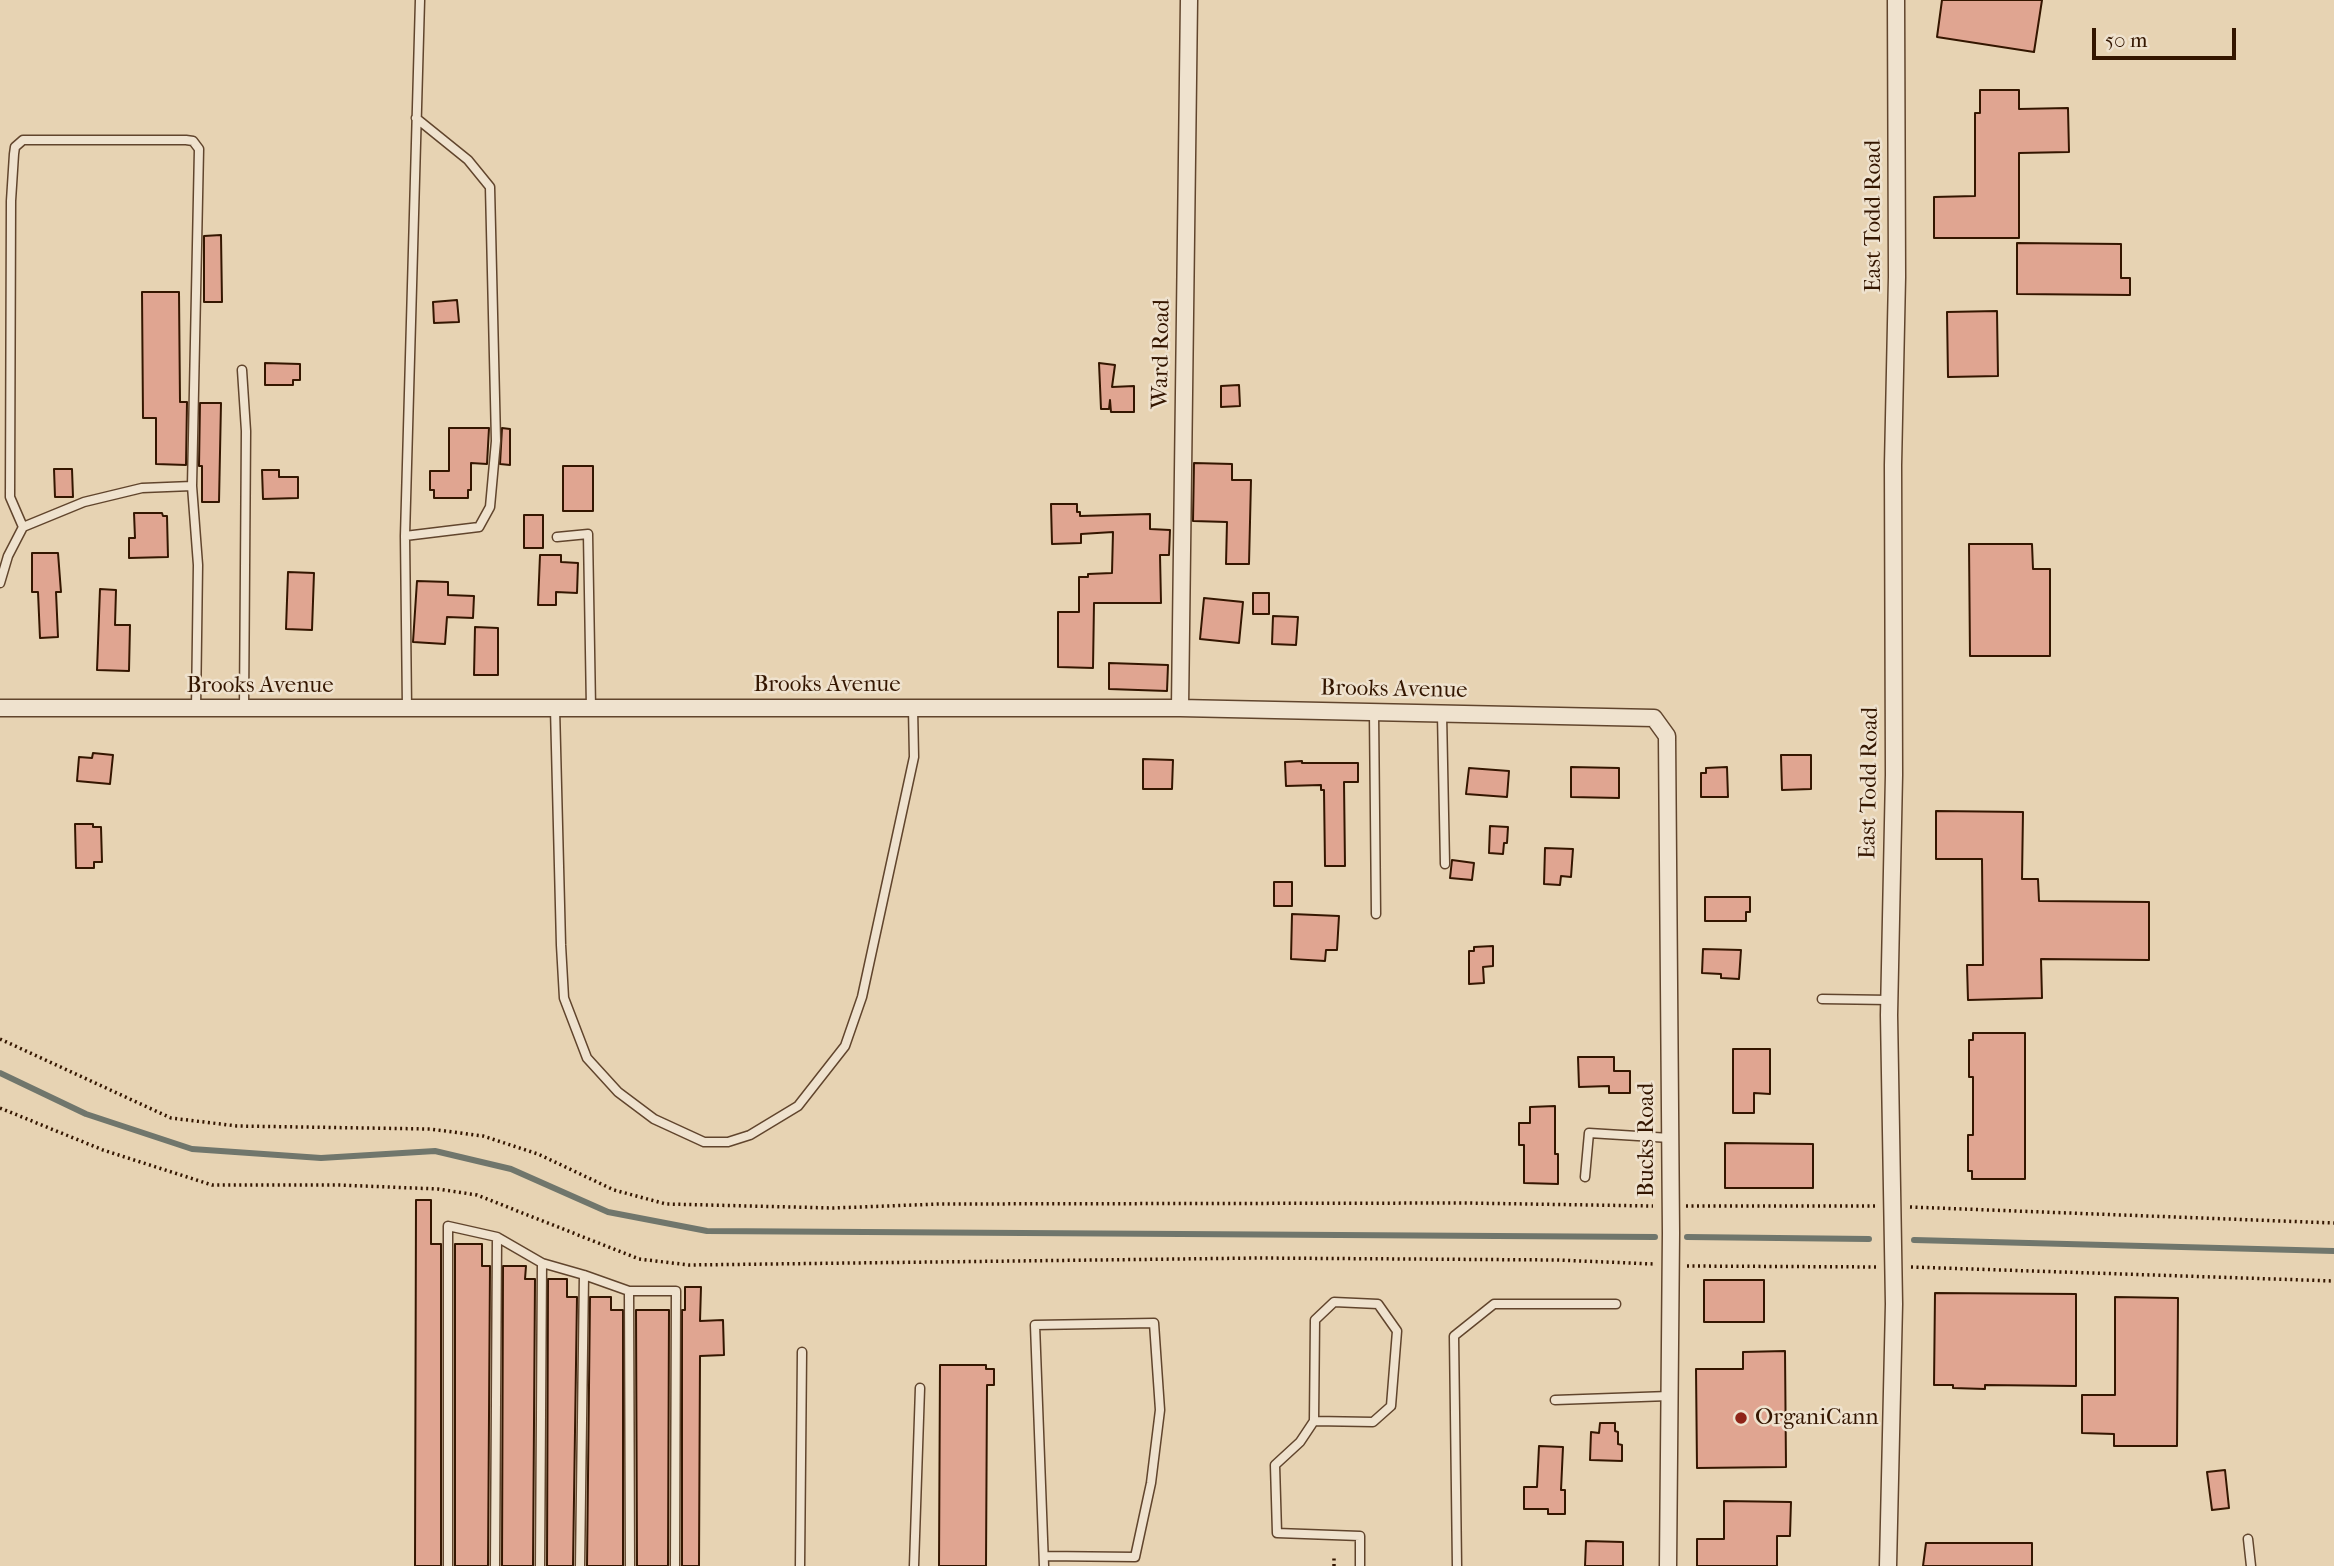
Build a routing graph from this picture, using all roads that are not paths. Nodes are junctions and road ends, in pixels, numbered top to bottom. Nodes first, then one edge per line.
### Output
1 (419, 0) edge
2 (1189, 0) edge
3 (1896, 0) edge
4 (416, 118) junction
5 (242, 370) dead end
6 (192, 486) junction
7 (23, 527) junction
8 (405, 536) junction
9 (557, 537) dead end
10 (0, 583) edge
11 (0, 708) edge
12 (244, 708) junction
13 (407, 708) junction
14 (555, 708) junction
15 (591, 708) junction
16 (913, 708) junction
17 (1180, 708) junction
18 (196, 709) junction
19 (1374, 712) junction
20 (1442, 714) junction
21 (1654, 718) joint
22 (1445, 864) dead end
23 (1376, 914) dead end
24 (1822, 999) dead end
25 (1890, 1000) junction
26 (1670, 1138) junction
27 (1585, 1177) dead end
28 (496, 1237) junction
29 (542, 1263) junction
30 (584, 1275) junction
31 (629, 1291) junction
32 (1616, 1304) dead end
33 (803, 1352) dead end
34 (920, 1388) dead end
35 (1669, 1396) junction
36 (1555, 1401) dead end
37 (1314, 1420) junction
38 (2248, 1539) dead end
39 (1044, 1556) junction
40 (1136, 1562) edge
41 (448, 1566) edge
42 (495, 1566) edge
43 (540, 1566) edge
44 (580, 1566) edge
45 (630, 1566) edge
46 (675, 1566) edge
47 (800, 1566) edge
48 (914, 1566) edge
49 (1044, 1566) edge
50 (1360, 1566) edge
51 (1457, 1566) edge
52 (1668, 1566) edge
53 (1888, 1566) edge
54 (2251, 1566) edge

1 - 4 lane
2 - 17 street, Ward Road
3 - 25 street, East Todd Road
4 - 8 lane
4 - 8 lane
5 - 12 lane
6 - 7 lane
6 - 7 lane
6 - 18 lane
7 - 10 lane
8 - 13 lane
9 - 15 lane
11 - 18 street, Brooks Avenue
12 - 13 street, Brooks Avenue
12 - 18 street, Brooks Avenue
13 - 14 street, Brooks Avenue
14 - 15 street, Brooks Avenue
14 - 16 lane
15 - 16 street, Brooks Avenue
16 - 17 street, Brooks Avenue
17 - 19 street, Brooks Avenue
19 - 20 street, Brooks Avenue
19 - 23 lane
20 - 21 street, Brooks Avenue
20 - 22 lane
21 - 26 street, Bucks Road
24 - 25 lane
25 - 53 street, East Todd Road
26 - 27 lane
26 - 35 street, Bucks Road
28 - 29 lane
28 - 41 lane
28 - 42 lane
29 - 30 lane
29 - 43 lane
30 - 31 lane
30 - 44 lane
31 - 45 lane
31 - 46 lane
32 - 51 lane
33 - 47 lane
34 - 48 lane
35 - 36 lane
35 - 52 street, Bucks Road
37 - 37 lane
37 - 50 lane
38 - 54 lane
39 - 40 lane
39 - 40 lane
39 - 49 lane

